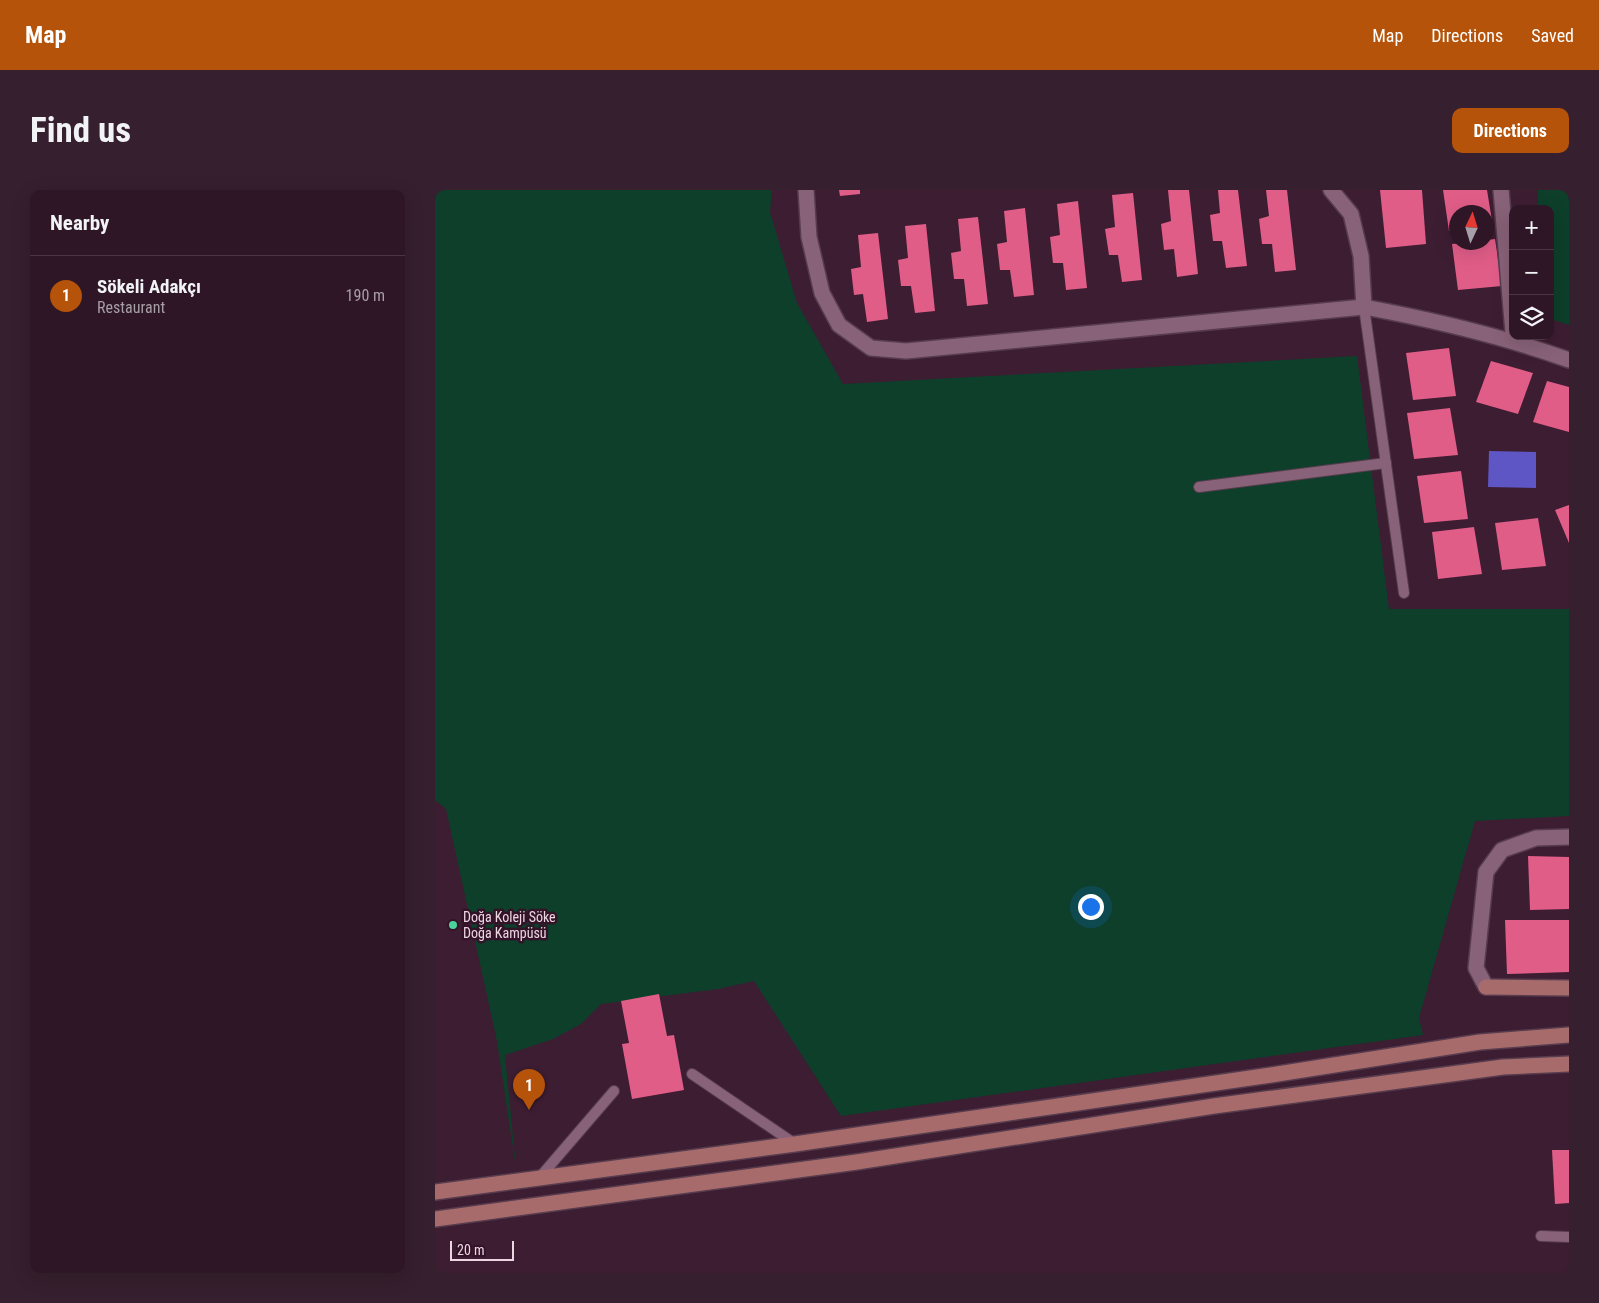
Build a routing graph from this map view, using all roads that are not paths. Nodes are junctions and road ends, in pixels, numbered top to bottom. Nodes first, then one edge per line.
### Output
1 (806, 190) edge
2 (1501, 190) edge
3 (1334, 191) edge
4 (1510, 295) edge
5 (1364, 308) junction
6 (1509, 336) edge
7 (1520, 340) edge
8 (1569, 360) edge
9 (1386, 463) junction
10 (1199, 487) dead end
11 (1404, 593) dead end
12 (1569, 837) edge
13 (1486, 987) joint
14 (1569, 988) edge
15 (1569, 1035) edge
16 (1569, 1064) edge
17 (692, 1074) dead end
18 (614, 1090) dead end
19 (795, 1144) junction
20 (540, 1178) junction
21 (435, 1192) edge
22 (435, 1219) edge
23 (1541, 1236) dead end
24 (1569, 1237) edge

1 - 5 street
2 - 4 street
3 - 5 street
5 - 6 street
5 - 9 lane
7 - 8 street
9 - 10 lane
9 - 11 lane
12 - 13 street
13 - 14 main road
15 - 19 main road
16 - 22 main road
17 - 19 lane
18 - 20 lane
19 - 20 main road
20 - 21 main road
23 - 24 lane

